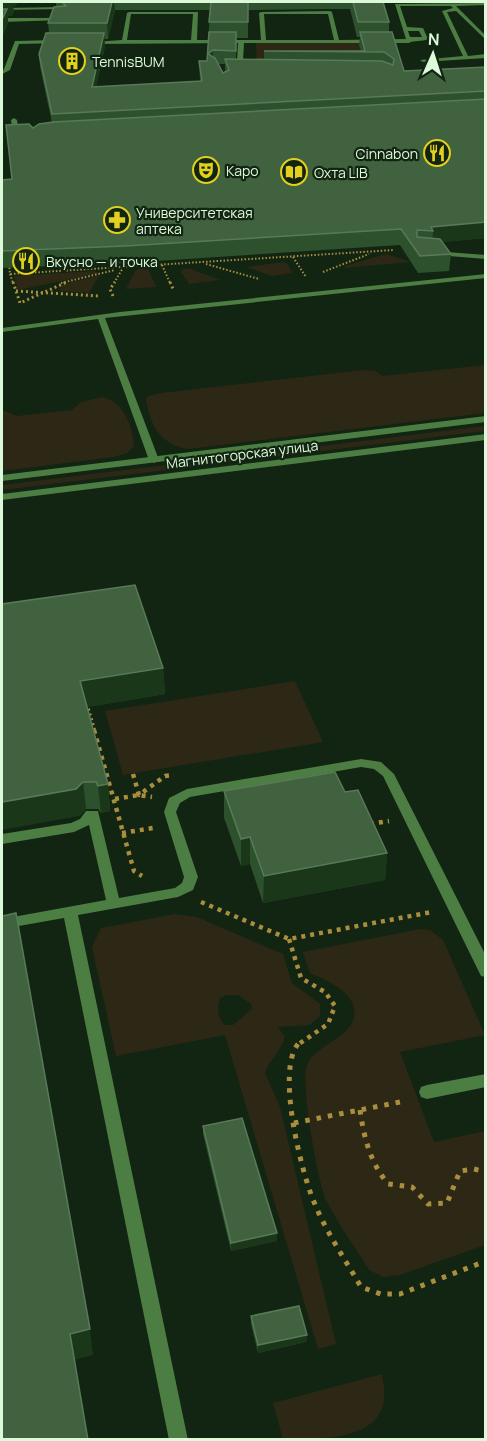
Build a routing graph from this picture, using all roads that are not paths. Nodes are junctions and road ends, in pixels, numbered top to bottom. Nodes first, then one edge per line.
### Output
1 (64, 2) edge
2 (452, 4) junction
3 (486, 4) edge
4 (2, 9) edge
5 (62, 9) junction
6 (458, 9) junction
7 (2, 20) edge
8 (62, 20) junction
9 (405, 29) junction
10 (409, 39) junction
11 (486, 39) edge
12 (194, 41) junction
13 (241, 41) junction
14 (264, 41) junction
15 (336, 41) junction
16 (55, 42) junction
17 (66, 42) edge
18 (96, 42) edge
19 (124, 42) junction
20 (466, 57) junction
21 (486, 57) edge
22 (423, 60) dead end
23 (236, 68) edge
24 (2, 72) edge
25 (14, 120) dead end
26 (25, 135) edge
27 (426, 252) edge
28 (486, 257) edge
29 (486, 276) edge
30 (101, 317) junction
31 (2, 330) edge
32 (486, 419) edge
33 (486, 438) edge
34 (154, 460) junction
35 (2, 478) edge
36 (2, 498) edge
37 (2, 839) edge
38 (114, 904) junction
39 (70, 912) junction
40 (2, 924) edge
41 (486, 972) edge
42 (486, 1080) edge
43 (427, 1092) road end
44 (179, 1440) edge

1 - 5 street
2 - 3 street
2 - 6 street
2 - 9 street
4 - 5 street
5 - 8 street
6 - 11 street
6 - 20 street
7 - 8 street
8 - 16 street
9 - 10 street
9 - 10 street
10 - 15 street
12 - 13 street
12 - 19 street
12 - 19 street
13 - 14 street
13 - 23 street
14 - 15 street
14 - 15 street
16 - 17 street
16 - 24 street
18 - 19 street
20 - 21 street
20 - 22 street
25 - 26 street
27 - 28 street
29 - 30 street
30 - 31 street
30 - 34 street
32 - 34 street, Магнитогорская улица
33 - 36 street, Магнитогорская улица
34 - 35 street, Магнитогорская улица
37 - 38 street
38 - 39 street
38 - 41 street
39 - 40 street
39 - 44 street
42 - 43 street

